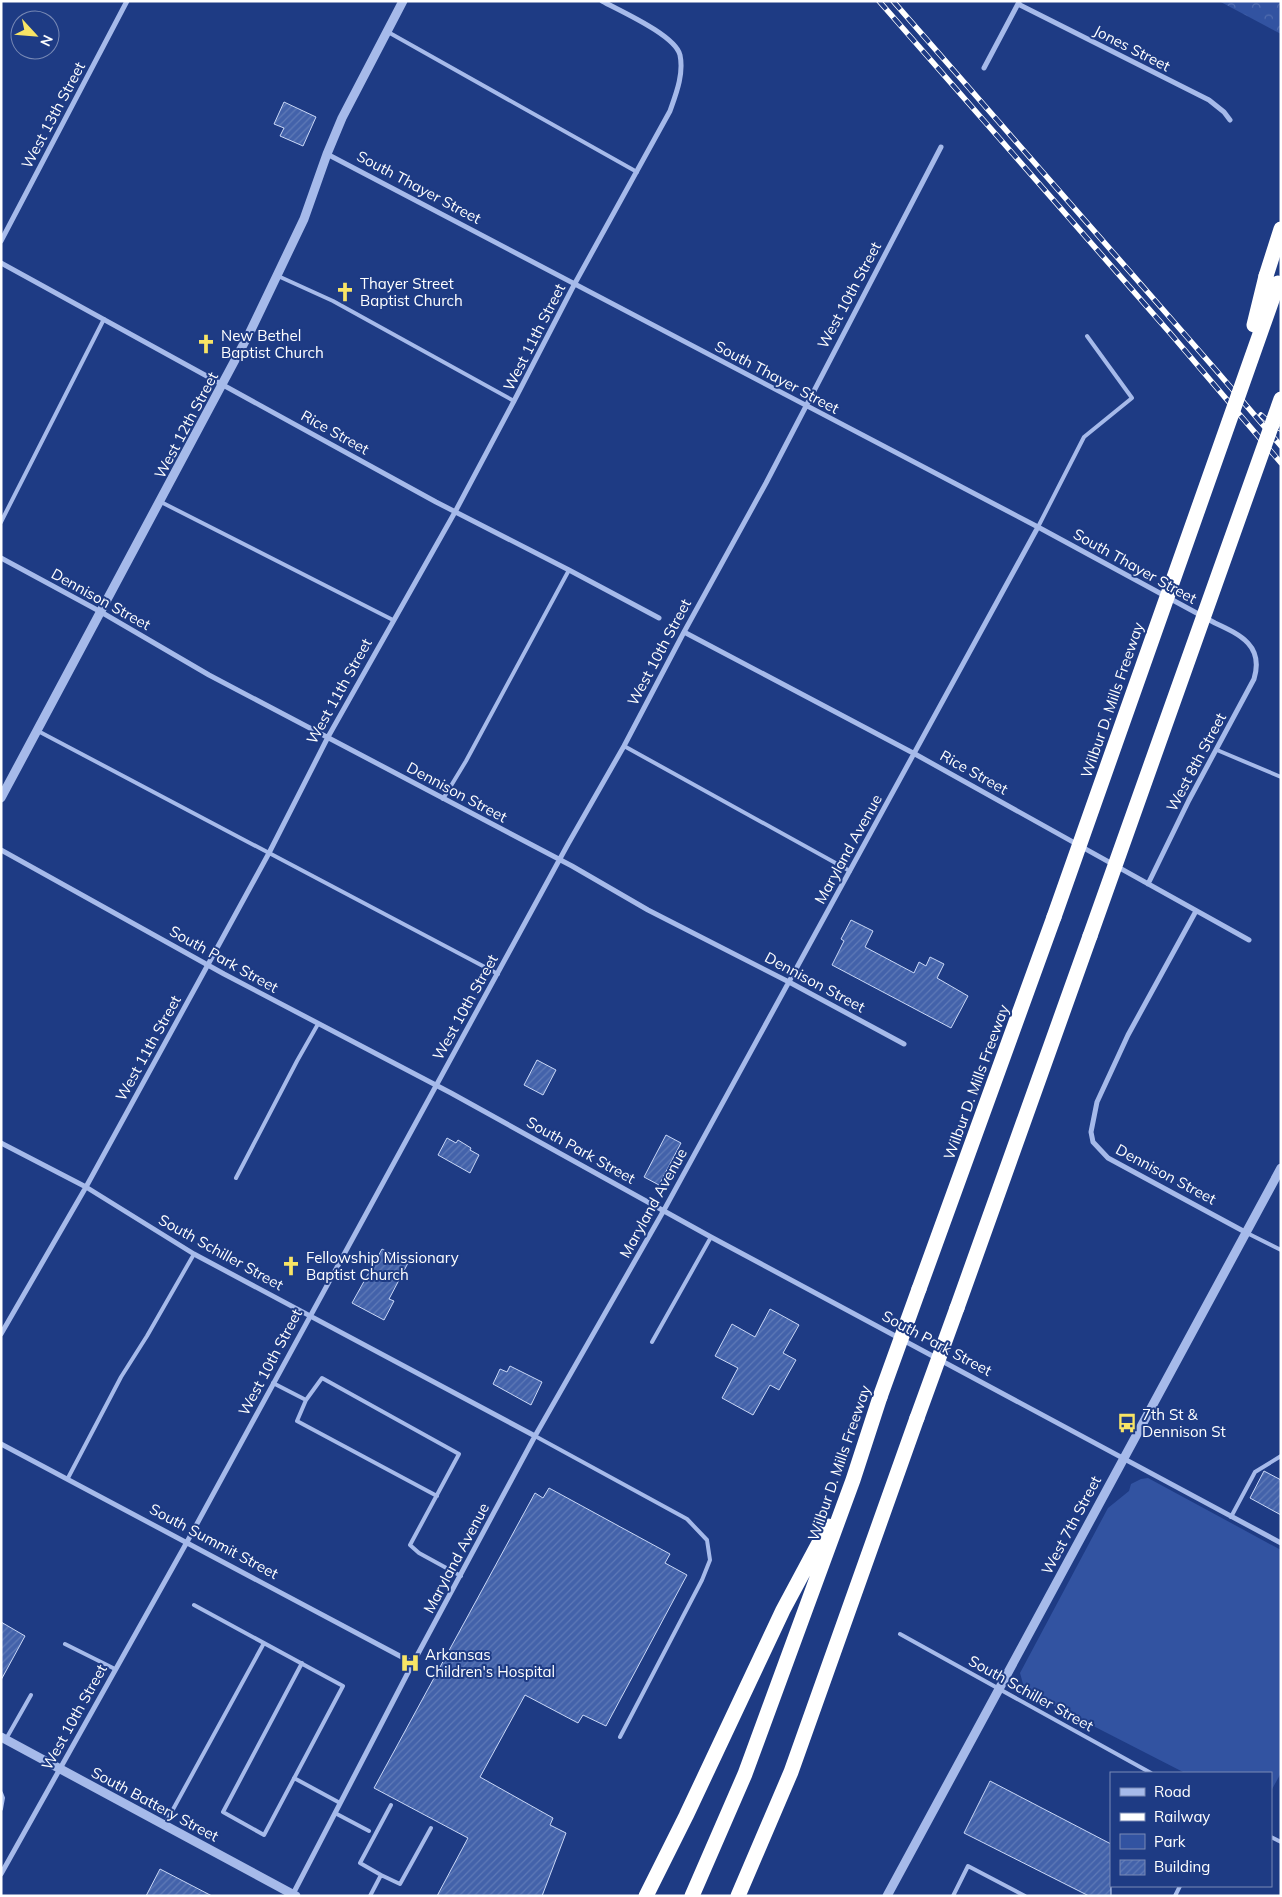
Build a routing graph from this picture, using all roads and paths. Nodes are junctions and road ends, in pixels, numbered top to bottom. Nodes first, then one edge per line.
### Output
1 (127, 1) edge
2 (403, 1) edge
3 (602, 1) edge
4 (1019, 3) edge
5 (387, 32) junction
6 (984, 68) dead end
7 (1230, 120) dead end
8 (941, 147) dead end
9 (327, 154) junction
10 (637, 172) junction
11 (1281, 229) edge
12 (1, 241) edge
13 (1, 263) edge
14 (278, 276) junction
15 (1275, 278) edge
16 (574, 284) junction
17 (104, 319) junction
18 (1087, 336) dead end
19 (223, 385) junction
20 (1281, 399) edge
21 (514, 401) junction
22 (805, 406) junction
23 (161, 502) junction
24 (455, 512) junction
25 (1, 522) edge
26 (1038, 527) junction
27 (1, 558) edge
28 (569, 570) junction
29 (101, 612) junction
30 (658, 618) dead end
31 (393, 620) junction
32 (684, 632) junction
33 (1254, 651) joint
34 (37, 730) junction
35 (328, 737) junction
36 (624, 746) junction
37 (1217, 750) junction
38 (915, 754) junction
39 (1281, 777) edge
40 (1, 798) edge
41 (443, 799) junction
42 (1, 850) edge
43 (269, 853) junction
44 (559, 860) junction
45 (850, 871) junction
46 (1148, 884) junction
47 (1196, 911) junction
48 (1249, 940) dead end
49 (208, 965) junction
50 (498, 974) junction
51 (789, 982) junction
52 (318, 1024) junction
53 (904, 1044) dead end
54 (436, 1086) junction
55 (1, 1143) edge
56 (1281, 1168) edge
57 (236, 1178) dead end
58 (86, 1187) junction
59 (664, 1210) junction
60 (1245, 1232) junction
61 (711, 1237) junction
62 (1281, 1250) edge
63 (194, 1254) junction
64 (310, 1315) junction
65 (1, 1334) edge
66 (652, 1342) dead end
67 (273, 1383) junction
68 (306, 1400) junction
69 (535, 1436) junction
70 (1, 1444) edge
71 (1281, 1456) edge
72 (1123, 1458) junction
73 (68, 1478) junction
74 (853, 1480) junction
75 (437, 1496) junction
76 (1231, 1517) junction
77 (188, 1542) junction
78 (1281, 1542) edge
79 (461, 1576) junction
80 (194, 1605) dead end
81 (900, 1634) dead end
82 (264, 1642) junction
83 (65, 1644) dead end
84 (302, 1663) junction
85 (413, 1663) junction
86 (115, 1669) junction
87 (999, 1689) junction
88 (31, 1695) dead end
89 (620, 1736) dead end
90 (4, 1738) edge
91 (61, 1768) junction
92 (1149, 1772) edge
93 (294, 1778) junction
94 (1, 1793) edge
95 (340, 1803) junction
96 (391, 1805) dead end
97 (1, 1809) edge
98 (335, 1813) junction
99 (772, 1817) junction
100 (165, 1824) junction
101 (430, 1828) dead end
102 (369, 1832) dead end
103 (1, 1874) edge
104 (381, 1875) junction
105 (295, 1895) edge
106 (370, 1896) edge
107 (646, 1896) edge
108 (692, 1896) edge
109 (738, 1896) edge
110 (750, 1896) edge
111 (887, 1896) edge
112 (953, 1896) edge
113 (1025, 1896) edge

1 - 12 street, West 13th Street
2 - 5 street, West 12th Street
3 - 10 street, West 11th Street
4 - 6 street
4 - 7 street, Jones Street
5 - 9 street, West 12th Street
5 - 10 lane
8 - 22 street, West 10th Street
9 - 14 street, West 12th Street
9 - 16 street, South Thayer Street
10 - 16 street, West 11th Street
11 - 15 highway, Wilbur D. Mills Freeway
13 - 17 street, Rice Street
14 - 19 street, West 12th Street
14 - 21 lane
15 - 74 highway, Wilbur D. Mills Freeway, bridge
16 - 21 street, West 11th Street
16 - 22 street, South Thayer Street
17 - 19 street, Rice Street
17 - 25 lane
18 - 26 lane
19 - 23 street, West 12th Street
19 - 24 street, Rice Street
20 - 99 highway, bridge
21 - 24 street, West 11th Street
22 - 26 street, South Thayer Street
22 - 32 street, West 10th Street
23 - 29 street, West 12th Street
23 - 31 lane
24 - 28 street, Rice Street
24 - 31 street, West 11th Street
26 - 33 street, South Thayer Street
26 - 38 street, Maryland Avenue
27 - 29 street, Dennison Street
28 - 30 street, Rice Street
28 - 41 lane
29 - 34 street, West 12th Street
29 - 35 street, Dennison Street
31 - 35 street, West 11th Street
32 - 36 street, West 10th Street
32 - 38 street, Rice Street
33 - 37 street, West 8th Street
34 - 40 street, West 12th Street
34 - 43 lane
35 - 41 street, Dennison Street
35 - 43 street, West 11th Street
36 - 44 street, West 10th Street
36 - 45 lane
37 - 39 lane
37 - 46 street, West 8th Street
38 - 45 street, Maryland Avenue
38 - 46 street, Rice Street
41 - 44 street, Dennison Street
42 - 49 street, South Park Street
43 - 49 street, West 11th Street
43 - 50 lane
44 - 50 street, West 10th Street
44 - 51 street, Dennison Street
45 - 51 street, Maryland Avenue
46 - 47 street, Rice Street
47 - 48 street, Rice Street
47 - 60 street, Dennison Street
49 - 52 street, South Park Street
49 - 58 street, West 11th Street
50 - 54 street, West 10th Street
51 - 53 street, Dennison Street
51 - 59 street, Maryland Avenue
52 - 54 street, South Park Street
52 - 57 lane
54 - 59 street, South Park Street
54 - 64 street, West 10th Street
55 - 58 street, South Schiller Street
56 - 60 street, West 7th Street
58 - 63 street, South Schiller Street
58 - 65 street, West 11th Street
59 - 61 street, South Park Street
59 - 69 street, Maryland Avenue
60 - 62 lane
60 - 72 street, West 7th Street
61 - 66 lane
61 - 72 street, South Park Street
63 - 64 street, South Schiller Street
63 - 73 lane
64 - 67 street, West 10th Street
64 - 69 street, South Schiller Street
67 - 68 lane
67 - 77 street, West 10th Street
68 - 75 lane
68 - 75 lane
69 - 79 street, Maryland Avenue
69 - 89 lane
70 - 73 street, South Summit Street
71 - 76 lane
72 - 76 street, South Park Street
72 - 87 street, West 7th Street
73 - 77 street, South Summit Street
74 - 107 highway
74 - 108 highway, Wilbur D. Mills Freeway
75 - 79 lane
76 - 78 street, South Park Street
77 - 85 street, South Summit Street
77 - 86 street, West 10th Street
79 - 85 street, Maryland Avenue
80 - 82 lane
81 - 87 lane, South Schiller Street
82 - 84 lane
82 - 100 lane
83 - 86 lane
84 - 93 lane
84 - 93 lane
85 - 95 street, Maryland Avenue
86 - 91 street, West 10th Street
87 - 92 lane, South Schiller Street
87 - 111 street, West 7th Street
88 - 90 lane
90 - 91 street, South Battery Street
91 - 100 street, South Battery Street
91 - 103 street, West 10th Street
93 - 95 lane
94 - 97 lane
95 - 98 street, Maryland Avenue
96 - 104 lane
98 - 102 lane
98 - 105 street, Maryland Avenue
99 - 109 highway
99 - 110 highway
100 - 105 street, South Battery Street
101 - 104 lane
104 - 106 lane
112 - 113 lane

